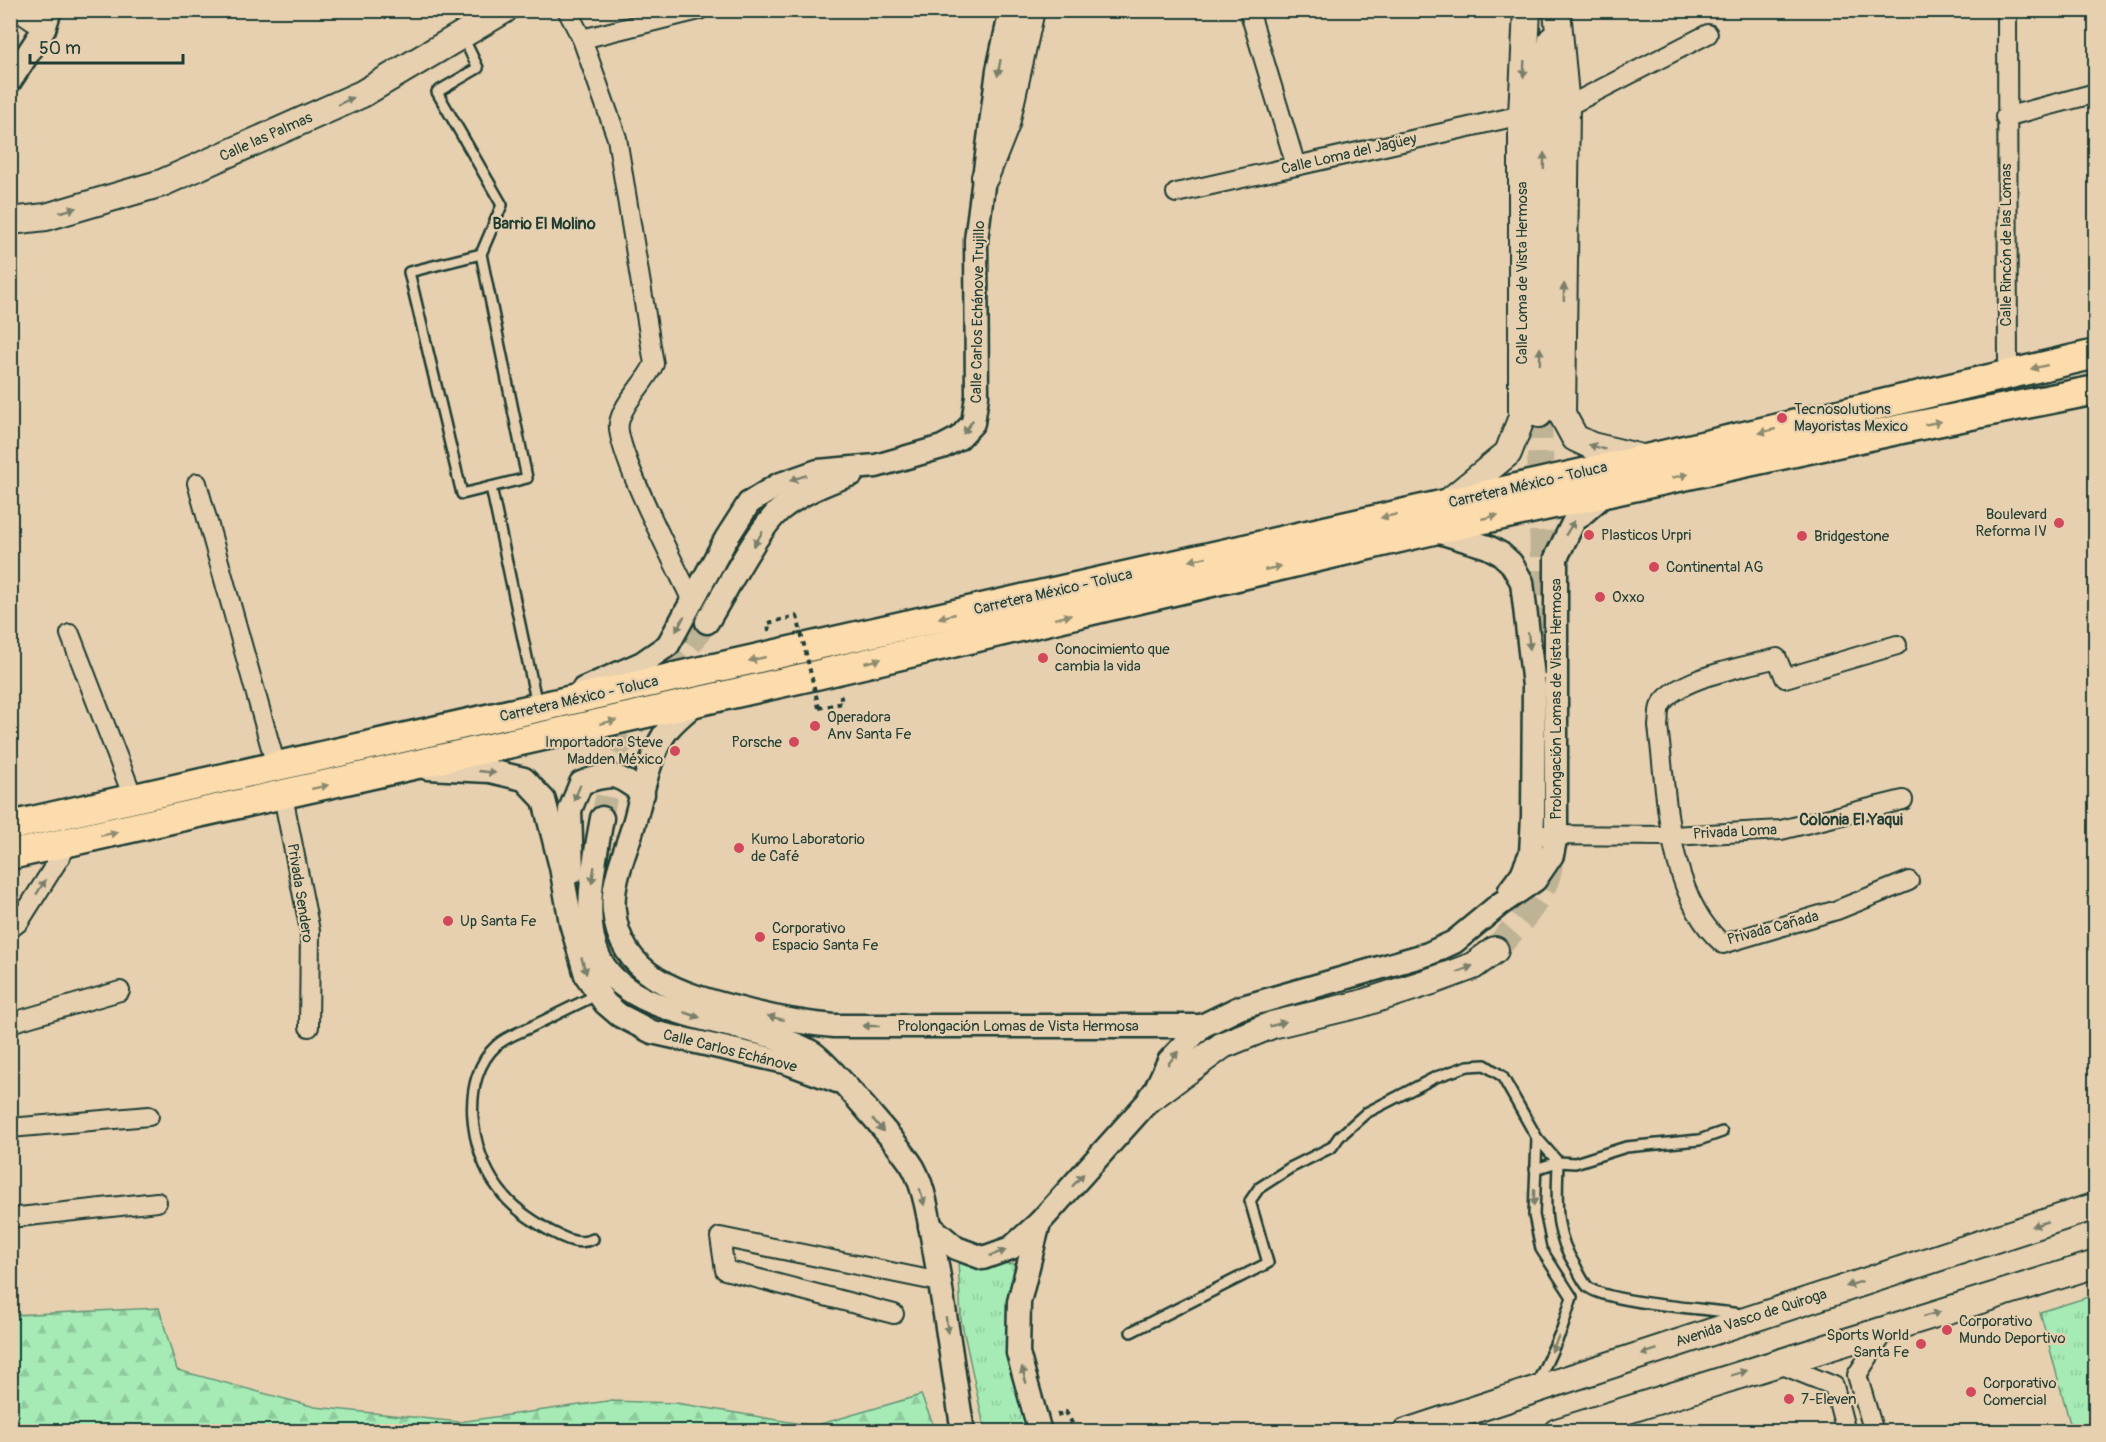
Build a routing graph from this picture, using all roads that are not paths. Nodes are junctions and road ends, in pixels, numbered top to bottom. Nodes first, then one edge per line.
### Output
1 (16, 10) edge
2 (504, 10) edge
3 (567, 10) edge
4 (699, 10) edge
5 (1011, 10) edge
6 (1031, 10) edge
7 (1249, 10) edge
8 (1527, 10) edge
9 (2007, 10) edge
10 (1557, 12) edge
11 (47, 20) edge
12 (1708, 34) dead end
13 (462, 35) junction
14 (582, 39) junction
15 (10, 81) edge
16 (2096, 93) edge
17 (1566, 107) junction
18 (1522, 115) junction
19 (2005, 117) junction
20 (1296, 166) junction
21 (986, 177) junction
22 (1176, 193) dead end
23 (10, 221) edge
24 (481, 254) junction
25 (2096, 354) edge
26 (2008, 374) junction
27 (2096, 390) edge
28 (1541, 415) junction
29 (1646, 459) junction
30 (876, 466) junction
31 (197, 483) dead end
32 (491, 487) junction
33 (1610, 491) junction
34 (1446, 504) junction
35 (1433, 530) junction
36 (1554, 580) junction
37 (1522, 582) junction
38 (692, 601) junction
39 (707, 622) tunnel mouth
40 (70, 634) dead end
41 (1897, 645) dead end
42 (698, 701) junction
43 (538, 709) junction
44 (276, 766) junction
45 (408, 768) junction
46 (642, 794) junction
47 (283, 796) junction
48 (133, 797) junction
49 (1903, 800) dead end
50 (602, 818) tunnel mouth
51 (10, 826) edge
52 (1532, 835) junction
53 (1556, 835) junction
54 (1672, 836) junction
55 (69, 843) junction
56 (10, 855) edge
57 (1909, 881) dead end
58 (1500, 904) junction
59 (571, 923) junction
60 (10, 929) edge
61 (1495, 950) tunnel mouth
62 (120, 991) dead end
63 (599, 994) junction
64 (10, 1023) edge
65 (1202, 1026) junction
66 (309, 1027) dead end
67 (841, 1083) junction
68 (1152, 1097) junction
69 (149, 1116) dead end
70 (10, 1128) edge
71 (1722, 1132) dead end
72 (1537, 1138) junction
73 (1558, 1162) junction
74 (1535, 1169) junction
75 (157, 1202) dead end
76 (2096, 1206) edge
77 (10, 1218) edge
78 (1039, 1223) junction
79 (930, 1226) junction
80 (592, 1239) dead end
81 (2096, 1264) edge
82 (940, 1282) junction
83 (894, 1314) dead end
84 (1758, 1316) junction
85 (1887, 1328) junction
86 (1131, 1332) dead end
87 (1775, 1362) junction
88 (1535, 1389) junction
89 (1041, 1429) edge
90 (963, 1431) edge
91 (1406, 1431) edge
92 (1557, 1431) edge
93 (1846, 1431) edge
94 (1874, 1431) edge

1 - 11 street
2 - 13 main road, Calle las Palmas
3 - 14 street
4 - 14 street
5 -> 21 street, Calle Carlos Echánove Trujillo
6 - 21 main road
7 - 20 street
8 -> 18 main road, Calle Loma de Vista Hermosa
9 - 19 street, Calle Rincón de las Lomas
10 - 17 main road, Calle Loma de Vista Hermosa
28 -> 10 main road
11 - 15 street
12 - 17 street
23 -> 13 main road, Calle las Palmas
13 - 24 lane
14 - 38 street
16 - 19 street
28 -> 17 main road, Calle Loma de Vista Hermosa
18 - 20 street, Calle Loma del Jagüey
18 - 28 main road, Calle Loma de Vista Hermosa
19 - 26 street, Calle Rincón de las Lomas
20 - 22 street, Calle Loma del Jagüey
21 -> 30 street, Calle Carlos Echánove Trujillo
24 - 32 lane
24 - 32 lane
25 -> 26 main road, Carretera México - Toluca
26 -> 29 main road, Carretera México - Toluca
33 -> 27 main road, Carretera México - Toluca
29 -> 28 main road
28 - 34 main road, Calle Loma de Vista Hermosa
29 - 34 main road, Carretera México - Toluca
30 -> 38 street, Calle Carlos Echánove Trujillo
30 -> 39 street
31 - 44 street
32 - 43 lane
35 -> 33 main road, Carretera México - Toluca
36 -> 33 street, Prolongación Lomas de Vista Hermosa
34 -> 43 main road, Carretera México - Toluca
35 - 37 street, Prolongación Lomas de Vista Hermosa
42 -> 35 main road, Carretera México - Toluca
36 - 37 street
36 - 53 street, Prolongación Lomas de Vista Hermosa
37 -> 52 street, Prolongación Lomas de Vista Hermosa
38 -> 43 street, Calle Carlos Echánove Trujillo
40 - 48 street
41 - 54 street
45 -> 42 main road, Carretera México - Toluca
42 - 46 street
43 - 44 main road, Carretera México - Toluca
44 - 48 main road, Carretera México - Toluca
47 -> 45 main road, Carretera México - Toluca
45 -> 59 street, Calle Carlos Echánove
46 -> 59 street
65 -> 46 street, Prolongación Lomas de Vista Hermosa
55 -> 47 main road, Carretera México - Toluca
47 - 66 street, Privada Sendero
48 - 51 main road, Carretera México - Toluca
49 - 54 street, Privada Loma
50 -> 67 street
52 - 53 street
52 - 58 street, Prolongación Lomas de Vista Hermosa
53 - 54 street
53 - 58 street, Prolongación Lomas de Vista Hermosa
54 - 57 street, Privada Cañada
55 - 56 main road, Carretera México - Toluca
60 -> 55 street
58 - 65 street, Prolongación Lomas de Vista Hermosa
59 -> 63 street, Calle Carlos Echánove
68 -> 61 main road
62 - 64 street
63 - 67 street, Calle Carlos Echánove
63 - 80 lane
68 -> 65 street, Prolongación Lomas de Vista Hermosa
67 -> 79 street, Calle Carlos Echánove
78 -> 68 street, Prolongación Lomas de Vista Hermosa
69 - 70 street
71 - 73 lane
72 - 73 lane
72 - 74 lane
72 - 86 lane
73 - 74 lane
73 - 84 lane
74 -> 88 lane
75 - 77 street
76 -> 84 main road, Avenida Vasco de Quiroga
79 -> 78 street
89 -> 78 street, Prolongación Lomas de Vista Hermosa
79 - 82 street, Calle Carlos Echánove
85 -> 81 main road
82 - 83 street
82 -> 90 street, Calle Carlos Echánove
84 -> 88 main road, Avenida Vasco de Quiroga
85 - 87 main road
85 - 94 street
92 -> 87 main road
87 - 93 street
88 - 91 main road, Avenida Vasco de Quiroga

